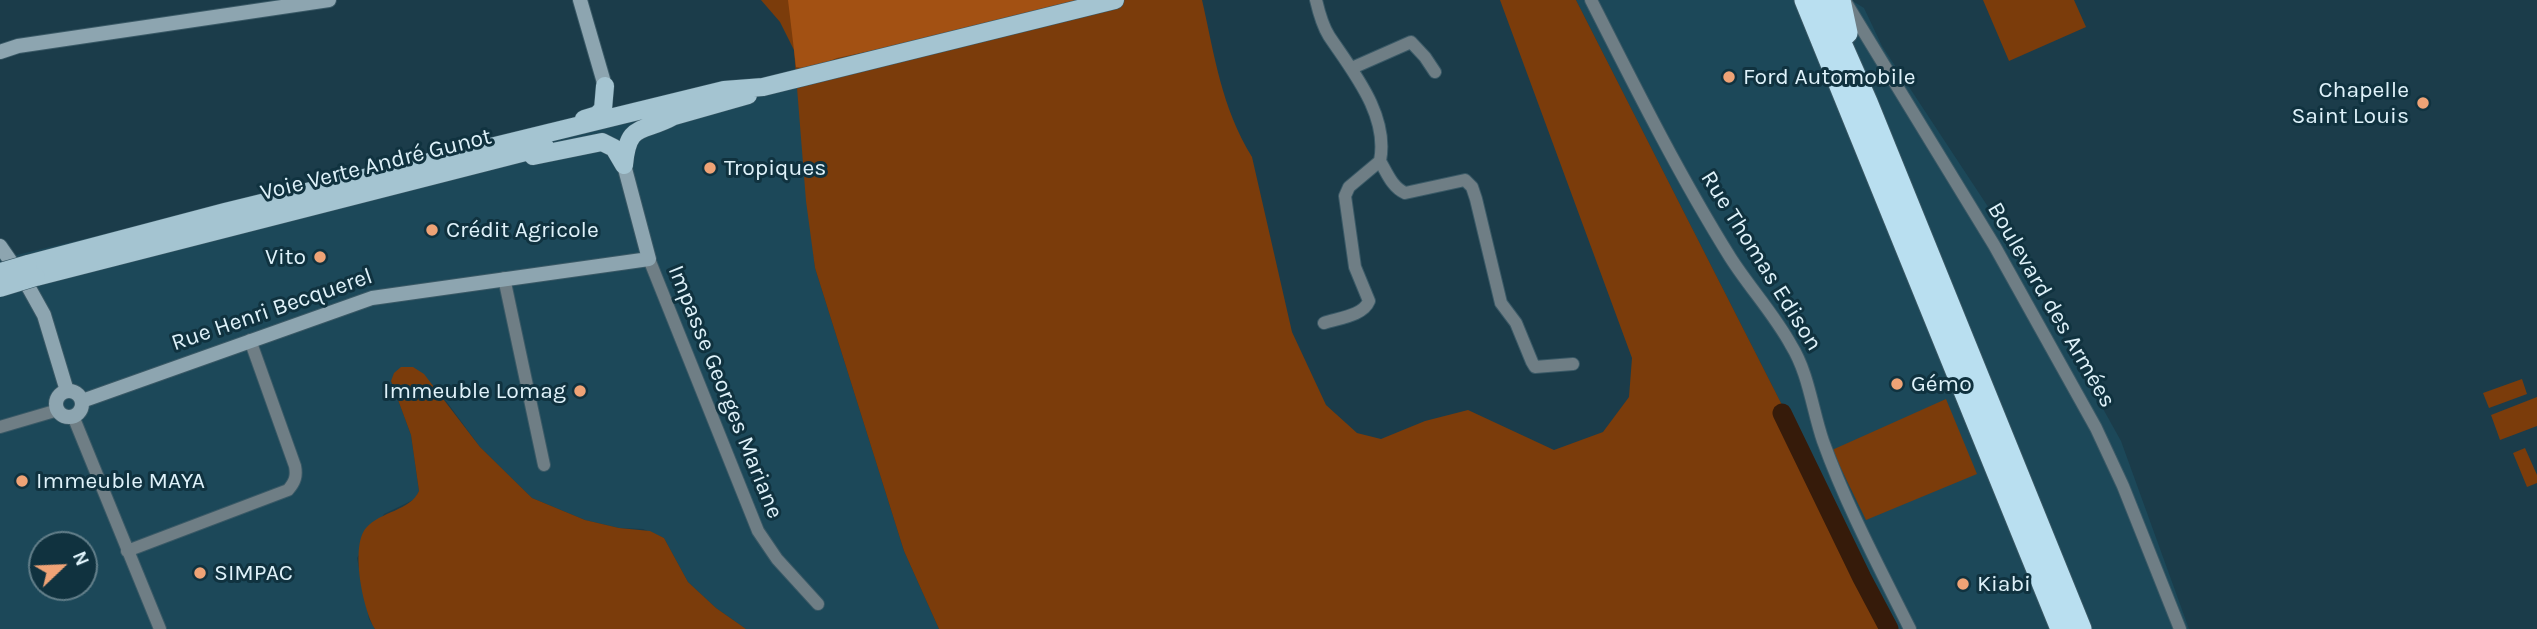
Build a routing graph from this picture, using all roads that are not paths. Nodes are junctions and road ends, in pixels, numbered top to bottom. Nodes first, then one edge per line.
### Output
1 (329, 0) edge
2 (580, 0) edge
3 (1115, 0) edge
4 (1316, 0) edge
5 (1591, 0) edge
6 (1795, 0) edge
7 (1805, 0) edge
8 (1822, 0) edge
9 (1842, 0) edge
10 (1851, 0) edge
11 (1856, 17) junction
12 (0, 52) edge
13 (1352, 68) junction
14 (1435, 72) dead end
15 (605, 86) junction
16 (1858, 105) junction
17 (669, 111) junction
18 (516, 148) junction
19 (1380, 161) junction
20 (625, 166) junction
21 (0, 246) edge
22 (649, 259) junction
23 (32, 271) junction
24 (0, 272) edge
25 (504, 278) junction
26 (0, 288) edge
27 (1324, 323) dead end
28 (250, 340) junction
29 (1573, 364) dead end
30 (66, 391) junction
31 (82, 401) junction
32 (58, 410) junction
33 (73, 416) junction
34 (0, 427) edge
35 (544, 465) dead end
36 (127, 551) junction
37 (818, 604) dead end
38 (160, 629) edge
39 (1910, 629) edge
40 (2061, 629) edge
41 (2081, 629) edge
42 (2180, 629) edge

1 - 12 street
2 - 15 street
3 - 17 main road, Voie Verte André Gunot
4 - 13 street
5 - 39 street, Rue Thomas Edison
6 - 16 highway
7 - 16 highway
8 - 16 highway
9 - 11 street, Boulevard des Armées
9 - 16 highway
10 - 11 street, Boulevard des Armées
11 - 42 street, Boulevard des Armées
13 - 14 street
13 - 19 street
15 - 17 main road
15 - 18 main road
16 - 40 highway
16 - 41 highway
17 - 18 main road, Voie Verte André Gunot
17 - 20 main road
18 - 20 main road
18 - 23 main road, Voie Verte André Gunot
19 - 27 street
19 - 29 street
20 - 22 street
21 - 30 street
22 - 25 street, Rue Henri Becquerel
22 - 37 street, Impasse Georges Mariane
23 - 24 main road, Voie Verte André Gunot, bridge
23 - 26 main road, Voie Verte André Gunot, bridge
25 - 28 street, Rue Henri Becquerel
25 - 35 street
28 - 31 street, Rue Henri Becquerel
28 - 36 street
30 - 31 street
30 - 32 street
31 - 33 street
32 - 33 street
32 - 34 street
33 - 36 street
36 - 38 street

